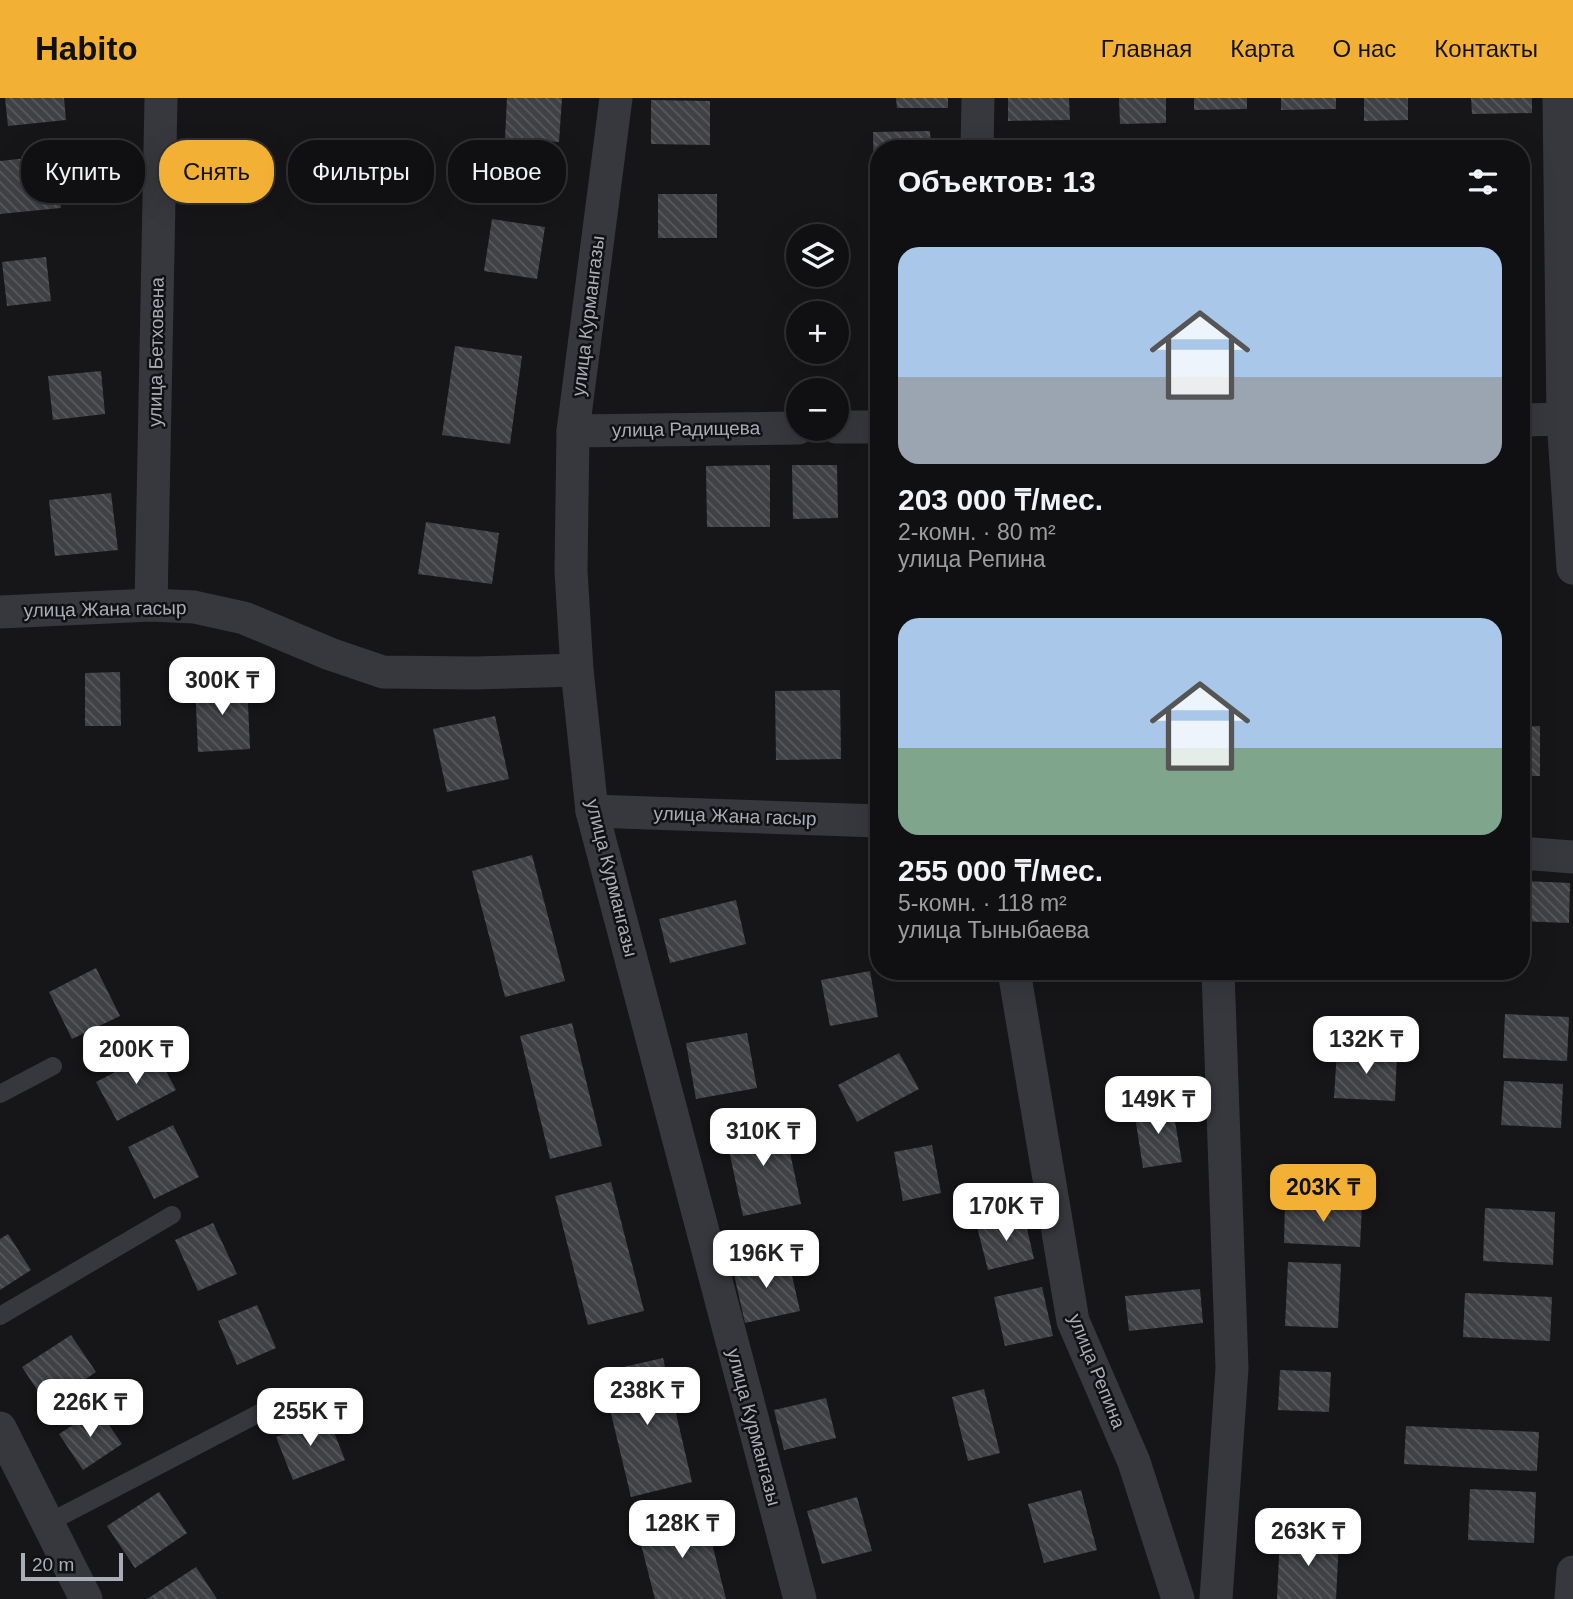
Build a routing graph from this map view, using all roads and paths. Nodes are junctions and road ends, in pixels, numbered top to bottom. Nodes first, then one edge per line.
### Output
1 (161, 98) edge
2 (616, 98) edge
3 (978, 98) edge
4 (1559, 98) edge
5 (977, 140) edge
6 (1563, 419) junction
7 (1530, 420) edge
8 (870, 427) edge
9 (786, 428) edge
10 (849, 428) edge
11 (573, 430) junction
12 (1573, 568) edge
13 (151, 605) junction
14 (0, 612) edge
15 (577, 670) junction
16 (592, 811) junction
17 (870, 821) edge
18 (1530, 854) edge
19 (1573, 857) edge
20 (1016, 980) edge
21 (1218, 980) edge
22 (53, 1066) dead end
23 (0, 1094) edge
24 (172, 1215) dead end
25 (0, 1316) edge
26 (274, 1406) dead end
27 (0, 1428) edge
28 (48, 1523) junction
29 (1573, 1572) edge
30 (86, 1599) edge
31 (800, 1599) edge
32 (1178, 1599) edge
33 (1216, 1599) edge
34 (1572, 1599) edge

1 - 13 street, улица Бетховена
2 - 11 street, улица Курмангазы
3 - 5 street
4 - 6 street
6 - 7 street
6 - 12 street
8 - 10 street
9 - 11 street, улица Радищева
11 - 15 street, улица Курмангазы
13 - 14 street, улица Жана гасыр
13 - 15 street, улица Жана гасыр
15 - 16 street, улица Курмангазы
16 - 17 street, улица Жана гасыр
16 - 31 street, улица Курмангазы
18 - 19 street
20 - 32 street, улица Репина
21 - 33 street
22 - 23 lane
24 - 25 lane
26 - 28 lane
27 - 28 street
28 - 30 street
29 - 34 street

